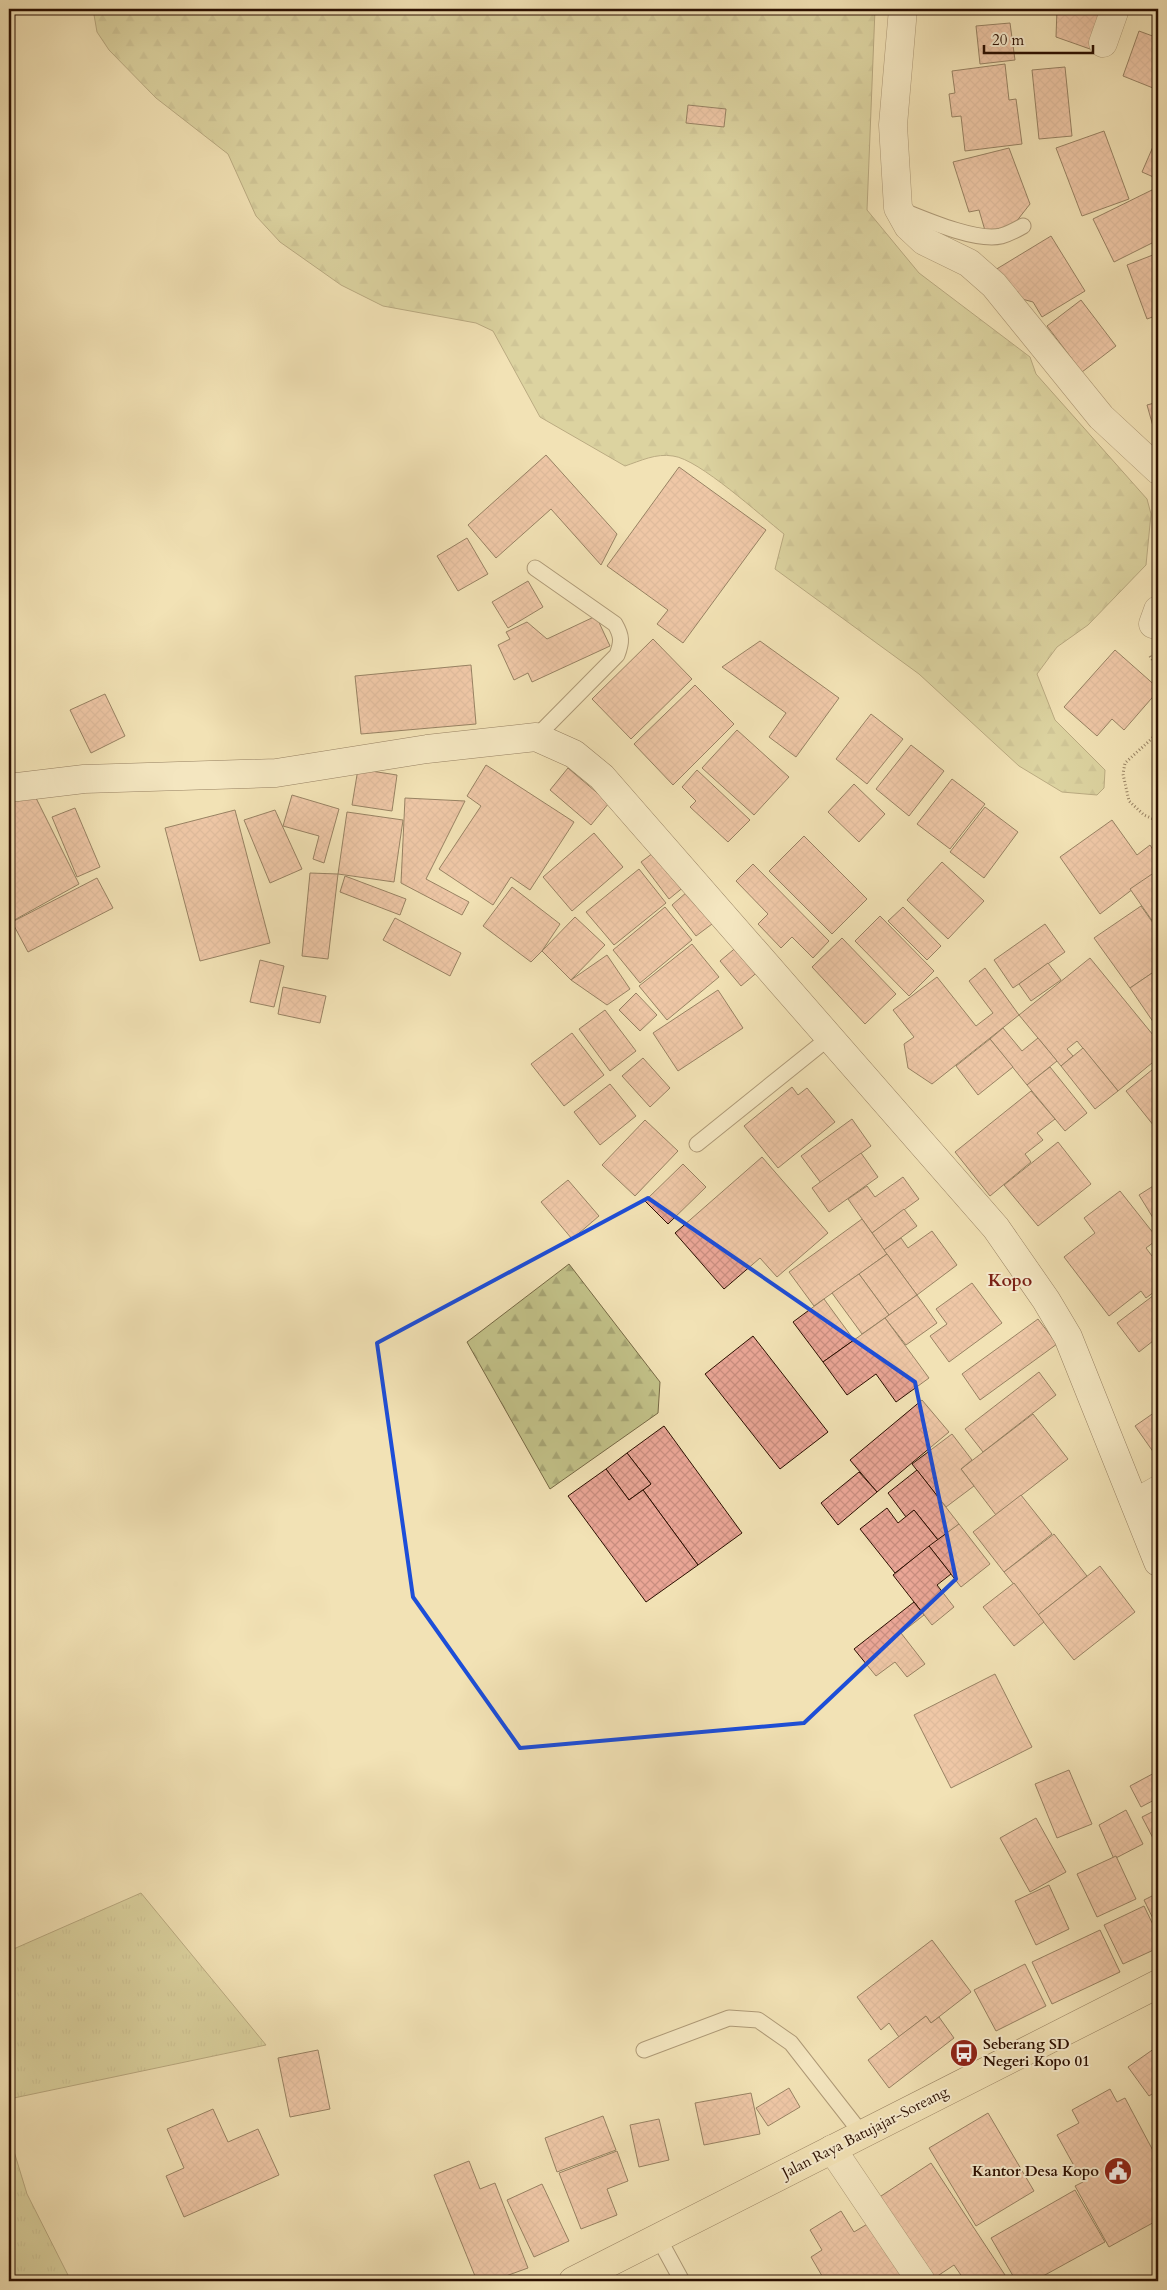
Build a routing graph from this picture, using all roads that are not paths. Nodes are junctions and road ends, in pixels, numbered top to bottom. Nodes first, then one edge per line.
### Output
1 (902, 9) edge
2 (1116, 9) edge
3 (1104, 43) dead end
4 (898, 208) junction
5 (1023, 226) dead end
6 (1158, 470) edge
7 (535, 568) dead end
8 (536, 737) junction
9 (9, 788) edge
10 (830, 1037) junction
11 (697, 1144) dead end
12 (1158, 1490) edge
13 (1135, 1503) junction
14 (1158, 1562) edge
15 (1158, 1984) edge
16 (644, 2050) dead end
17 (862, 2134) junction
18 (832, 2149) junction
19 (658, 2237) junction
20 (573, 2281) edge
21 (682, 2281) edge
22 (921, 2281) edge

1 - 4 street
2 - 3 street
4 - 5 lane
4 - 6 street
7 - 8 lane
8 - 9 street
8 - 10 street
10 - 11 lane
10 - 13 street
12 - 13 street
13 - 14 street
15 - 17 highway, Jalan Raya Batujajar-Soreang
16 - 17 lane
17 - 18 highway, Jalan Raya Batujajar-Soreang
18 - 19 highway, Jalan Raya Batujajar-Soreang
18 - 22 street
19 - 20 highway, Jalan Raya Batujajar-Soreang
19 - 21 lane

